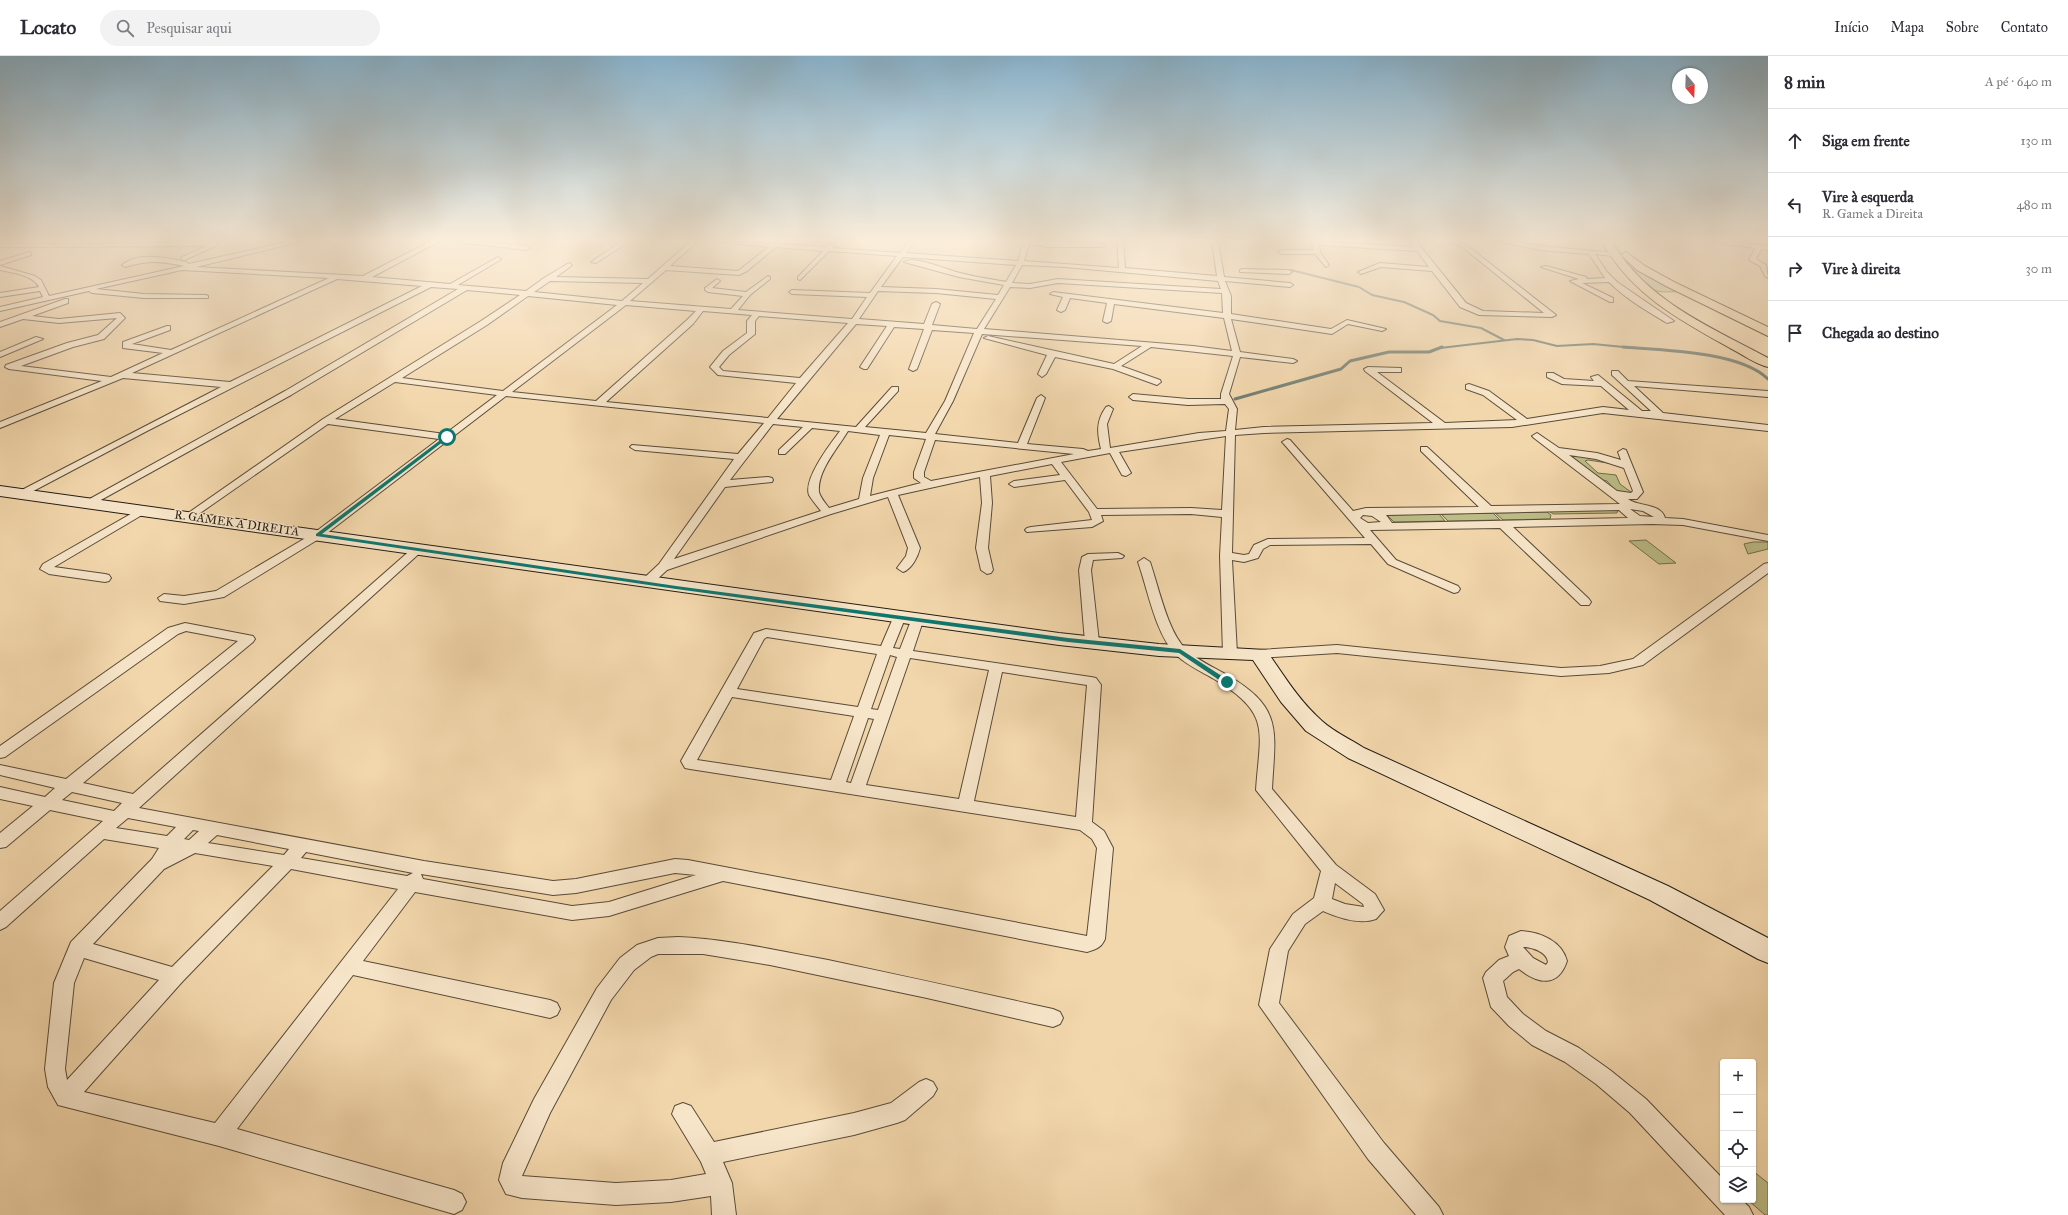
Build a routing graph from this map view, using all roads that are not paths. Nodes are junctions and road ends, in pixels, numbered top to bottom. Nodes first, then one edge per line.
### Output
1 (45, 295) edge
2 (60, 295) edge
3 (80, 295) edge
4 (134, 295) edge
5 (296, 295) edge
6 (409, 295) edge
7 (453, 295) edge
8 (522, 295) edge
9 (546, 295) edge
10 (633, 295) edge
11 (747, 295) edge
12 (872, 295) edge
13 (980, 295) edge
14 (1061, 295) edge
15 (1226, 295) edge
16 (1454, 295) edge
17 (1527, 295) edge
18 (1600, 295) edge
19 (1630, 295) edge
20 (1652, 295) edge
21 (1695, 295) edge
22 (1712, 295) edge
23 (1067, 296) junction
24 (206, 297) dead end
25 (1001, 297) joint
26 (47, 298) junction
27 (1610, 300) dead end
28 (624, 303) junction
29 (1111, 303) junction
30 (936, 304) dead end
31 (0, 309) edge
32 (701, 309) junction
33 (1061, 310) dead end
34 (732, 312) junction
35 (1728, 312) junction
36 (758, 313) junction
37 (1227, 316) junction
38 (1674, 316) junction
39 (23, 317) junction
40 (854, 321) junction
41 (1106, 322) dead end
42 (1768, 322) edge
43 (892, 324) junction
44 (0, 325) edge
45 (928, 327) junction
46 (167, 328) dead end
47 (1382, 329) dead end
48 (978, 332) junction
49 (1768, 332) edge
50 (1734, 335) junction
51 (1768, 336) edge
52 (39, 339) dead end
53 (1149, 345) junction
54 (172, 352) junction
55 (1052, 354) junction
56 (1237, 354) junction
57 (0, 355) edge
58 (1293, 361) dead end
59 (1768, 363) edge
60 (4, 366) edge
61 (864, 367) dead end
62 (1115, 367) junction
63 (913, 370) dead end
64 (1398, 370) dead end
65 (1615, 373) dead end
66 (1042, 374) dead end
67 (121, 375) junction
68 (1550, 375) dead end
69 (1595, 377) dead end
70 (392, 379) junction
71 (111, 380) junction
72 (802, 381) junction
73 (1157, 382) dead end
74 (1626, 383) junction
75 (1604, 384) junction
76 (231, 385) junction
77 (1469, 386) dead end
78 (895, 389) dead end
79 (503, 393) junction
80 (1768, 394) edge
81 (1133, 397) dead end
82 (1041, 398) dead end
83 (1228, 401) junction
84 (599, 403) junction
85 (1109, 409) dead end
86 (1639, 413) junction
87 (0, 415) edge
88 (1660, 415) junction
89 (17, 417) junction
90 (326, 421) junction
91 (770, 421) junction
92 (1525, 422) junction
93 (0, 425) edge
94 (810, 425) junction
95 (1443, 426) junction
96 (846, 428) junction
97 (1768, 428) edge
98 (859, 429) junction
99 (886, 432) junction
100 (1231, 433) junction
101 (930, 436) junction
102 (1537, 436) dead end
103 (447, 437) junction
104 (1287, 442) dead end
105 (1022, 445) junction
106 (635, 447) dead end
107 (1424, 449) dead end
108 (1110, 450) junction
109 (1559, 451) junction
110 (782, 452) dead end
111 (1623, 452) dead end
112 (1095, 453) junction
113 (741, 457) junction
114 (1055, 461) junction
115 (1629, 466) junction
116 (985, 473) junction
117 (1126, 473) dead end
118 (1067, 478) junction
119 (768, 480) dead end
120 (722, 484) junction
121 (928, 484) junction
122 (1014, 484) dead end
123 (0, 491) edge
124 (1612, 491) junction
125 (1638, 492) junction
126 (892, 493) junction
127 (22, 494) junction
128 (864, 500) junction
129 (90, 503) junction
130 (1628, 506) junction
131 (1488, 509) junction
132 (143, 510) junction
133 (826, 512) junction
134 (1094, 512) junction
135 (1228, 514) junction
136 (1361, 515) junction
137 (1651, 515) junction
138 (189, 516) junction
139 (1503, 524) junction
140 (1031, 530) dead end
141 (1375, 532) junction
142 (1768, 533) edge
143 (318, 535) junction
144 (1768, 538) edge
145 (418, 549) junction
146 (1118, 556) dead end
147 (1226, 556) junction
148 (1144, 562) dead end
149 (663, 567) junction
150 (1768, 567) edge
151 (903, 568) dead end
152 (988, 570) dead end
153 (105, 578) dead end
154 (647, 582) junction
155 (1454, 589) dead end
156 (164, 598) dead end
157 (1585, 602) dead end
158 (900, 616) junction
159 (918, 618) junction
160 (1092, 642) junction
161 (885, 651) junction
162 (1180, 652) junction
163 (905, 654) junction
164 (1230, 654) junction
165 (1259, 654) junction
166 (996, 666) junction
167 (729, 692) junction
168 (863, 713) junction
169 (883, 716) junction
170 (0, 753) edge
171 (0, 770) edge
172 (68, 786) junction
173 (836, 787) junction
174 (856, 790) junction
175 (0, 793) edge
176 (47, 803) junction
177 (965, 807) junction
178 (127, 810) junction
179 (190, 823) junction
180 (1084, 824) junction
181 (214, 828) junction
182 (102, 832) junction
183 (0, 842) edge
184 (169, 844) junction
185 (303, 844) junction
186 (191, 848) junction
187 (288, 862) junction
188 (158, 864) junction
189 (424, 868) junction
190 (1330, 870) junction
191 (724, 873) junction
192 (410, 885) junction
193 (1322, 902) junction
194 (0, 922) edge
195 (78, 948) junction
196 (1768, 951) edge
197 (1520, 960) dead end
198 (350, 966) junction
199 (175, 976) junction
200 (550, 1009) dead end
201 (1053, 1018) dead end
202 (926, 1089) dead end
203 (64, 1098) junction
204 (683, 1114) dead end
205 (219, 1135) junction
206 (709, 1154) junction
207 (721, 1183) junction
208 (1720, 1193) edge
209 (454, 1202) dead end
210 (1729, 1203) edge
211 (724, 1215) edge
212 (1431, 1215) edge
213 (1741, 1215) edge

1 - 26 street
2 - 26 street
3 - 39 street
4 - 24 street
5 - 54 street
6 - 76 street
7 - 129 street
8 - 70 street
9 - 28 street
10 - 28 street
11 - 34 street
12 - 40 street
13 - 25 street
14 - 23 street
15 - 37 street
16 - 17 street
18 - 27 street
19 - 38 street
20 - 38 main road
21 - 35 main road
22 - 42 main road
23 - 29 street
23 - 33 street
25 - 48 street
26 - 31 street
28 - 32 street
28 - 79 street
29 - 37 street
29 - 41 street
30 - 45 street
32 - 34 street
32 - 84 street
34 - 36 street
35 - 38 main road
35 - 49 main road
36 - 40 street
36 - 72 street
37 - 47 street
37 - 56 street
38 - 50 main road
39 - 44 street
39 - 60 street
40 - 43 street
40 - 72 street
43 - 45 street
43 - 61 street
45 - 48 street
45 - 63 street
46 - 54 street
48 - 53 street
48 - 55 street
48 - 101 street
50 - 51 main road
50 - 59 main road
52 - 57 street
53 - 56 street
53 - 62 street
54 - 67 street
55 - 62 street
55 - 66 street
56 - 58 street
56 - 83 street
60 - 71 street
62 - 73 street
64 - 95 street
65 - 74 street
67 - 71 street
67 - 76 street
68 - 75 street
69 - 75 street
70 - 79 street
70 - 90 street
71 - 89 street
72 - 91 street
74 - 80 street
74 - 88 street
75 - 86 street
76 - 127 street
77 - 92 street
78 - 98 street
79 - 84 street
79 - 103 street
81 - 83 street
82 - 105 street
83 - 100 street
84 - 91 street
85 - 108 street
86 - 88 street
86 - 92 street
87 - 89 street
88 - 97 street
89 - 93 street
90 - 103 street
90 - 138 street
91 - 94 street
91 - 113 street
92 - 95 street
94 - 96 street
94 - 110 street
95 - 100 street
96 - 98 street
96 - 133 street
98 - 99 street
99 - 101 street
99 - 128 street
100 - 108 street
100 - 135 street
101 - 105 street
101 - 121 street
102 - 109 street
103 - 143 street
104 - 136 street
105 - 112 street
106 - 113 street
107 - 131 street
108 - 112 street
108 - 117 street
109 - 115 street
109 - 124 street
111 - 115 street
112 - 114 street
113 - 120 street
114 - 116 street
114 - 118 street
115 - 125 street
116 - 121 street
116 - 152 street
118 - 122 street
118 - 134 street
119 - 120 street
120 - 149 street
121 - 126 street
123 - 127 main road, R. GAMEK A DIREITA
124 - 125 street
124 - 130 street
125 - 137 street
126 - 128 street
126 - 151 street
127 - 129 main road, R. GAMEK A DIREITA
128 - 133 street
129 - 132 main road, R. GAMEK A DIREITA
130 - 131 street
130 - 137 street
131 - 136 street
132 - 138 main road, R. GAMEK A DIREITA
132 - 153 street
133 - 149 street
134 - 135 street
134 - 140 street
135 - 147 street
136 - 141 street
136 - 141 street
137 - 139 street
137 - 142 street
137 - 144 street
138 - 143 main road, R. GAMEK A DIREITA
139 - 141 street
139 - 157 street
141 - 147 street
141 - 155 street
143 - 145 main road, R. GAMEK A DIREITA
143 - 156 street
145 - 154 main road, R. GAMEK A DIREITA
145 - 178 street
146 - 160 street
147 - 164 street
148 - 162 street
149 - 154 street
150 - 165 street
154 - 158 main road, R. GAMEK A DIREITA
158 - 159 main road, R. GAMEK A DIREITA
158 - 161 street
159 - 160 main road, R. GAMEK A DIREITA
159 - 163 street
160 - 162 main road, R. GAMEK A DIREITA
161 - 163 street
161 - 167 street
161 - 168 street
162 - 164 main road, R. GAMEK A DIREITA
162 - 190 street
163 - 166 street
163 - 169 street
164 - 165 main road, R. GAMEK A DIREITA
165 - 196 main road
166 - 177 street
166 - 180 street
167 - 168 street
167 - 173 street
168 - 169 street
168 - 173 street
169 - 174 street
170 - 172 street
171 - 172 street
172 - 176 street
172 - 178 street
173 - 174 street
174 - 177 street
175 - 176 street
176 - 178 street
176 - 183 street
177 - 180 street
178 - 179 street
178 - 182 street
179 - 181 street
179 - 184 street
180 - 191 street
181 - 185 street
181 - 186 street
182 - 184 street
182 - 194 street
184 - 186 street
184 - 188 street
185 - 187 street
185 - 189 street
186 - 187 street
186 - 188 street
187 - 192 street
187 - 199 street
188 - 195 street
189 - 191 street
189 - 192 street
190 - 193 street
190 - 193 street
191 - 192 street
192 - 198 street
193 - 212 street
195 - 199 street
195 - 203 street
197 - 208 street
198 - 200 street
198 - 205 street
199 - 203 street
201 - 207 street
202 - 206 street
203 - 205 street
204 - 206 street
205 - 209 street
206 - 207 street
207 - 211 street
210 - 213 street

